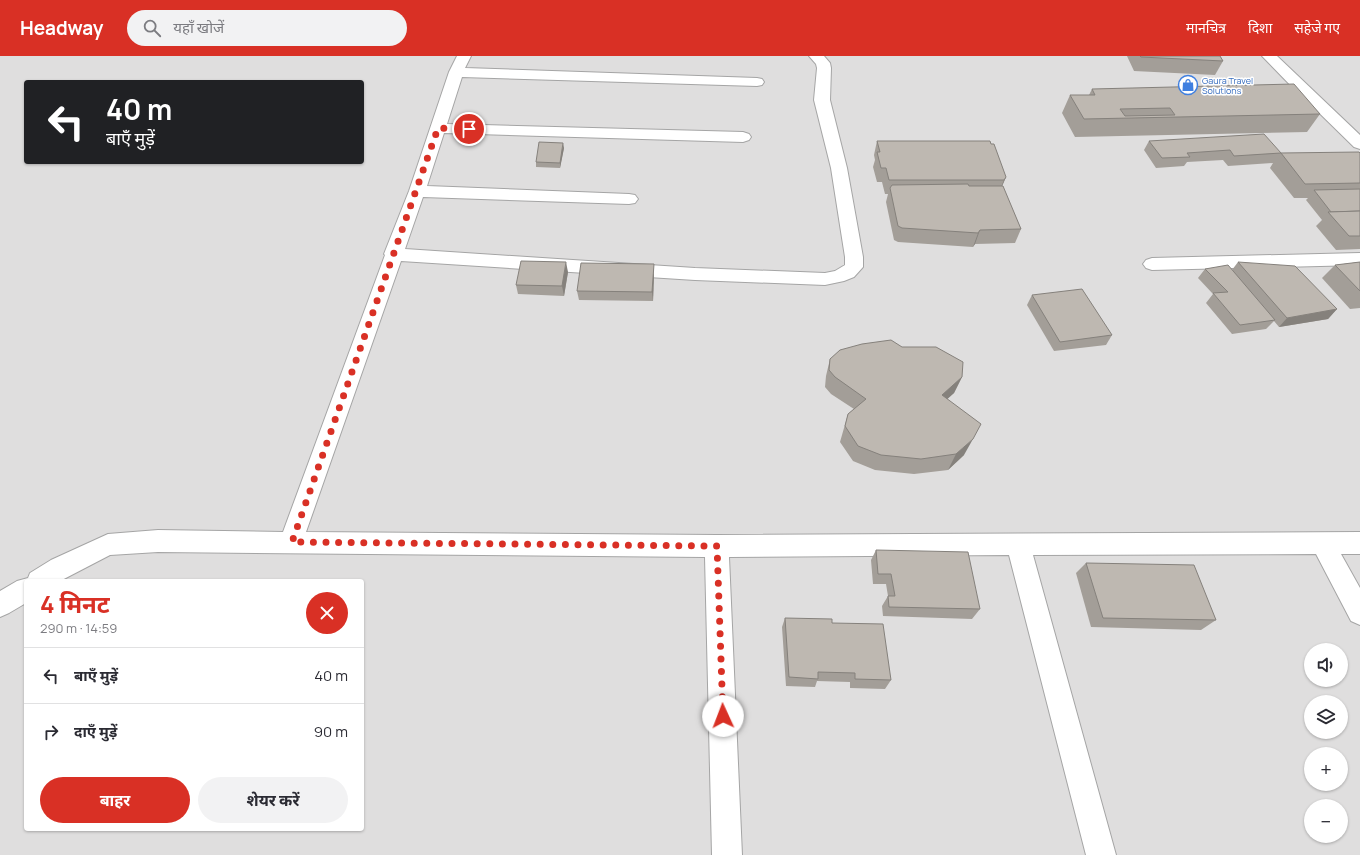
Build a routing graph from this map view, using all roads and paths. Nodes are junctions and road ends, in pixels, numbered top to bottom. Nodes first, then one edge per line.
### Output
1 (816, 56) edge
2 (1270, 56) edge
3 (460, 64) edge
4 (756, 82) dead end
5 (1264, 95) edge
6 (1310, 96) junction
7 (438, 128) junction
8 (744, 137) dead end
9 (1360, 144) edge
10 (416, 190) junction
11 (630, 199) dead end
12 (393, 254) junction
13 (1360, 259) edge
14 (1152, 264) dead end
15 (292, 542) junction
16 (1323, 543) junction
17 (1360, 543) edge
18 (1018, 544) junction
19 (717, 546) junction
20 (43, 579) edge
21 (24, 590) edge
22 (0, 605) edge
23 (1360, 613) edge
24 (727, 855) edge
25 (1101, 855) edge

1 - 12 street
2 - 6 street
3 - 4 street
3 - 7 street
5 - 6 street
6 - 9 street
7 - 8 street
7 - 10 street
10 - 11 street
10 - 12 street
12 - 15 street
13 - 14 street
15 - 19 street
15 - 20 street
16 - 17 street
16 - 18 street
16 - 23 street
18 - 19 street
18 - 25 street
19 - 24 street
21 - 22 street

